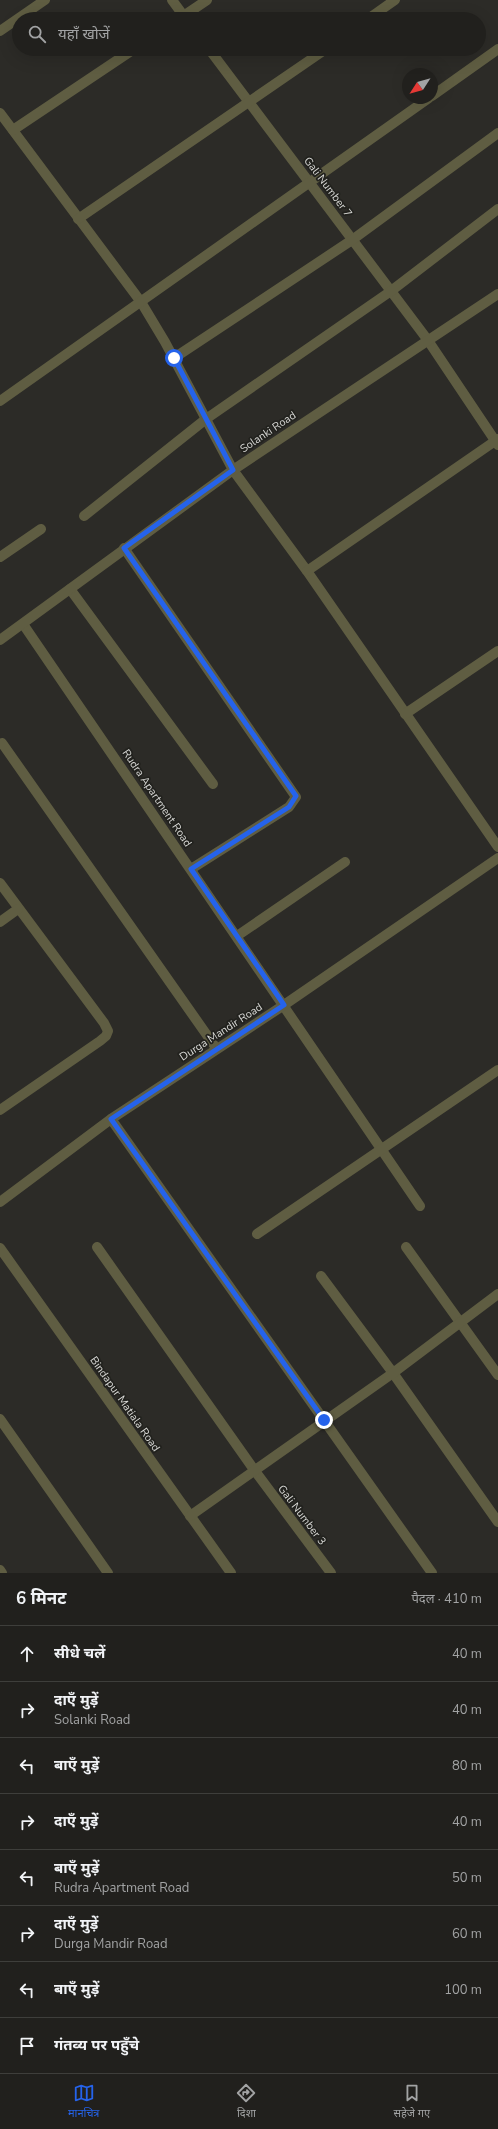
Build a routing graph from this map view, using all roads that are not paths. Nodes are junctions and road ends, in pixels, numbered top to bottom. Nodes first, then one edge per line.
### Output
1 (45, 0) edge
2 (172, 0) edge
3 (207, 0) edge
4 (395, 0) edge
5 (28, 12) edge
6 (179, 12) edge
7 (191, 12) edge
8 (378, 12) edge
9 (12, 23) edge
10 (0, 31) edge
11 (498, 49) edge
12 (124, 56) edge
13 (214, 56) edge
14 (316, 56) edge
15 (438, 92) edge
16 (250, 102) junction
17 (421, 104) edge
18 (0, 113) edge
19 (13, 130) junction
20 (498, 133) edge
21 (310, 183) junction
22 (498, 209) edge
23 (78, 219) junction
24 (352, 240) junction
25 (391, 291) junction
26 (498, 294) edge
27 (141, 302) junction
28 (427, 339) junction
29 (174, 358) junction
30 (0, 401) edge
31 (206, 419) junction
32 (497, 442) edge
33 (233, 470) junction
34 (84, 516) dead end
35 (41, 529) dead end
36 (124, 548) junction
37 (0, 557) edge
38 (307, 571) junction
39 (70, 589) junction
40 (23, 624) junction
41 (0, 640) edge
42 (498, 651) edge
43 (405, 714) junction
44 (2, 743) dead end
45 (213, 784) dead end
46 (498, 847) edge
47 (498, 858) edge
48 (345, 862) dead end
49 (191, 869) junction
50 (0, 883) edge
51 (18, 909) junction
52 (0, 922) edge
53 (237, 936) junction
54 (284, 1005) junction
55 (216, 1048) junction
56 (498, 1070) edge
57 (0, 1110) edge
58 (111, 1119) junction
59 (382, 1150) junction
60 (0, 1202) edge
61 (420, 1206) dead end
62 (258, 1234) dead end
63 (97, 1247) dead end
64 (406, 1247) dead end
65 (0, 1248) edge
66 (321, 1276) dead end
67 (498, 1294) edge
68 (460, 1322) junction
69 (393, 1373) junction
70 (498, 1375) edge
71 (0, 1419) edge
72 (324, 1420) junction
73 (254, 1471) junction
74 (190, 1516) junction
75 (498, 1522) edge
76 (0, 1570) edge
77 (2, 1573) edge
78 (108, 1573) edge
79 (231, 1573) edge
80 (331, 1573) edge
81 (432, 1573) edge

1 - 5 street
2 - 6 street
3 - 7 street
4 - 8 street
9 - 10 street
11 - 15 street
12 - 19 street
13 - 16 street, Gali Number 7
14 - 16 street
16 - 21 street, Gali Number 7
16 - 23 street
17 - 21 street
18 - 19 street
19 - 23 street
20 - 24 street
21 - 24 street, Gali Number 7
21 - 27 street
22 - 25 street
23 - 27 street
24 - 25 street, Gali Number 7
24 - 29 street
25 - 28 street, Gali Number 7
25 - 31 street
26 - 28 street, Solanki Road
27 - 29 street
27 - 30 street
28 - 32 street, Gali Number 7
28 - 33 street, Solanki Road
29 - 31 street
31 - 33 street
31 - 34 street
32 - 38 street
33 - 36 street, Solanki Road
33 - 38 street
35 - 37 street
36 - 39 street, Solanki Road
36 - 49 street
38 - 43 street
39 - 40 street, Solanki Road
39 - 45 street
40 - 41 street, Solanki Road
40 - 49 street, Rudra Apartment Road
42 - 43 street
43 - 46 street
44 - 55 street
47 - 54 street, Durga Mandir Road
48 - 53 street
49 - 53 street, Rudra Apartment Road
50 - 51 street
51 - 52 street
51 - 57 street
53 - 54 street, Rudra Apartment Road
54 - 55 street, Durga Mandir Road
54 - 59 street, Rudra Apartment Road
55 - 58 street, Durga Mandir Road
56 - 59 street
58 - 60 street, Durga Mandir Road
58 - 72 street
59 - 61 street, Rudra Apartment Road
59 - 62 street
63 - 73 street, Gali Number 3
64 - 68 street
65 - 74 street, Bindapur Matiala Road
66 - 69 street
67 - 68 street
68 - 69 street
68 - 70 street
69 - 72 street
69 - 75 street
71 - 78 street
72 - 73 street
72 - 81 street
73 - 74 street
73 - 80 street, Gali Number 3
74 - 79 street, Bindapur Matiala Road
76 - 77 street

